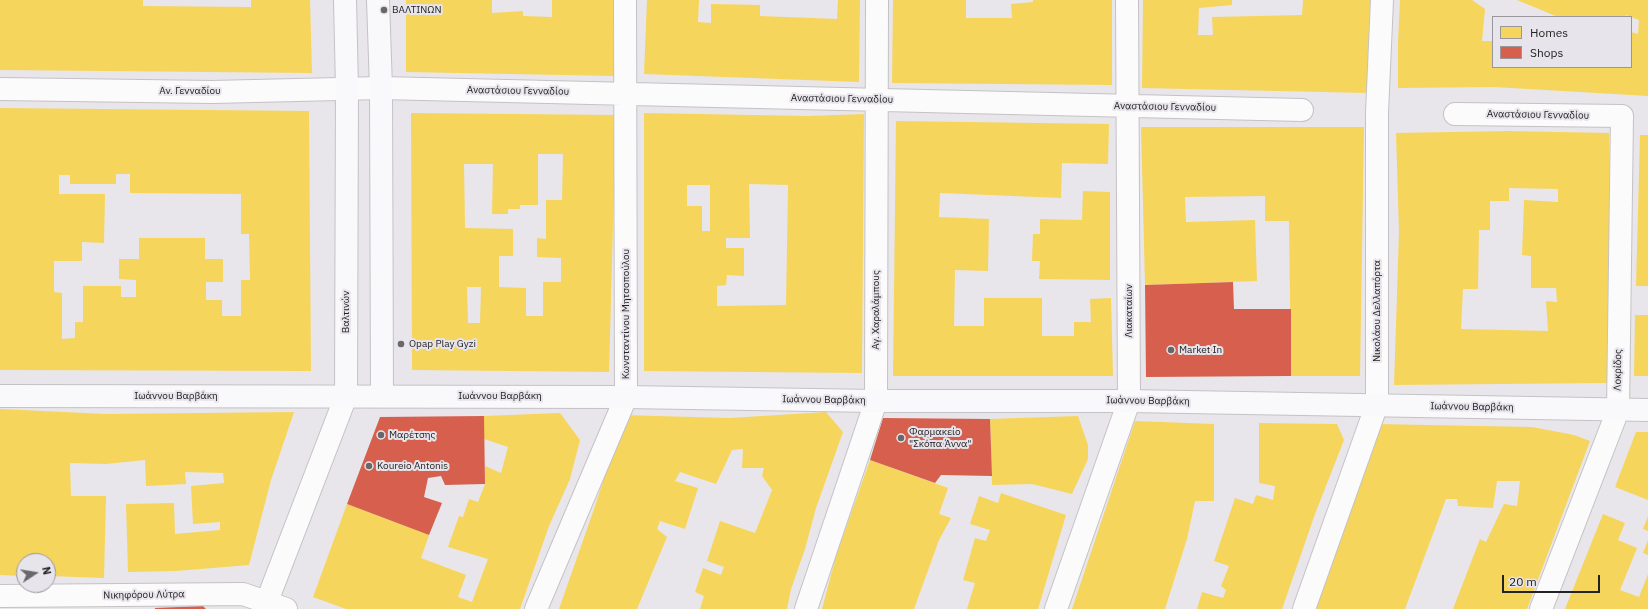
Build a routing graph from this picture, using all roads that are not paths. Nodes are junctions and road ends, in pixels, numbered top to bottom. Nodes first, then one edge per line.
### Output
1 (345, 0) edge
2 (378, 0) edge
3 (625, 0) edge
4 (877, 0) edge
5 (1127, 0) edge
6 (1382, 0) edge
7 (347, 88) junction
8 (381, 88) junction
9 (0, 89) edge
10 (625, 94) junction
11 (876, 100) junction
12 (1128, 106) junction
13 (1302, 110) dead end
14 (1455, 114) dead end
15 (1622, 116) joint
16 (0, 396) edge
17 (346, 396) junction
18 (382, 396) junction
19 (626, 396) junction
20 (876, 401) junction
21 (1129, 401) junction
22 (1377, 404) junction
23 (1618, 410) junction
24 (1648, 410) edge
25 (0, 596) edge
26 (272, 607) edge
27 (536, 609) edge
28 (806, 609) edge
29 (1056, 609) edge
30 (1304, 609) edge
31 (1541, 609) edge

1 - 7 street, Βαλτινών
2 - 8 street
3 - 10 street, Κωνσταντίνου Μητσοπούλου
4 - 11 street, Αγ. Χαραλάμπους
5 - 12 street, Λιακαταίων
6 - 22 street, Νικολάου Δελλαπόρτα
7 - 8 street, Αν. Γενναδίου
7 - 9 street, Αν. Γενναδίου
7 - 17 street, Βαλτινών
8 - 10 street, Αναστάσιου Γενναδίου
8 - 18 street
10 - 11 street, Αναστάσιου Γενναδίου
10 - 19 street, Κωνσταντίνου Μητσοπούλου
11 - 12 street, Αναστάσιου Γενναδίου
11 - 20 street, Αγ. Χαραλάμπους
12 - 13 street, Αναστάσιου Γενναδίου
12 - 21 street, Λιακαταίων
14 - 15 street, Αναστάσιου Γενναδίου
15 - 23 street, Λοκρίδος
16 - 17 street, Ιωάννου Βαρβάκη
17 - 18 street, Ιωάννου Βαρβάκη
17 - 26 street, Βαλτινών
18 - 19 street, Ιωάννου Βαρβάκη
19 - 20 street, Ιωάννου Βαρβάκη
19 - 27 street, Κωνσταντίνου Μητσοπούλου
20 - 21 street, Ιωάννου Βαρβάκη
20 - 28 street, Αγ. Χαραλάμπους
21 - 22 street, Ιωάννου Βαρβάκη
21 - 29 street, Λιακαταίων
22 - 23 street, Ιωάννου Βαρβάκη
22 - 30 street, Νικολάου Δελλαπόρτα
23 - 24 street, Ιωάννου Βαρβάκη
23 - 31 street, Λοκρίδος
25 - 26 street, Νικηφόρου Λύτρα

